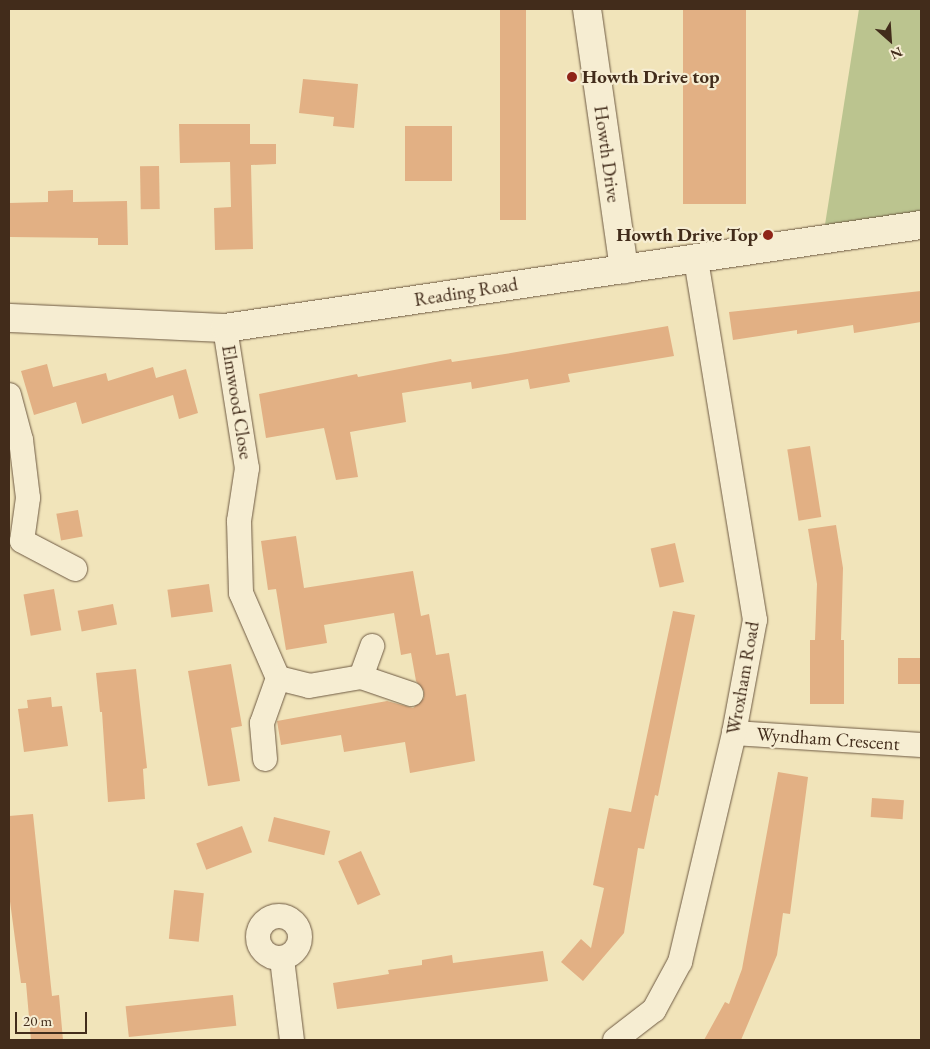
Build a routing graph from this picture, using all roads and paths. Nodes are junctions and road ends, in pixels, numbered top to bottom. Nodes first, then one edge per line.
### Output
1 (587, 9) edge
2 (921, 225) edge
3 (696, 258) junction
4 (624, 269) junction
5 (9, 318) edge
6 (226, 328) junction
7 (9, 395) edge
8 (15, 542) edge
9 (75, 569) dead end
10 (372, 646) dead end
11 (361, 677) junction
12 (278, 678) junction
13 (411, 694) dead end
14 (734, 733) junction
15 (921, 745) edge
16 (266, 759) dead end
17 (282, 959) dead end
18 (292, 1040) edge
19 (617, 1040) edge

1 - 4 street, Howth Drive
2 - 3 street, Reading Road
3 - 4 street, Reading Road
3 - 14 street, Wroxham Road
4 - 6 street, Reading Road
5 - 6 street, Reading Road
6 - 12 street, Elmwood Close
7 - 8 street
8 - 9 street
10 - 11 street
11 - 12 street
11 - 13 street
12 - 16 street
14 - 15 street, Wyndham Crescent
14 - 19 street, Wroxham Road
17 - 18 street

